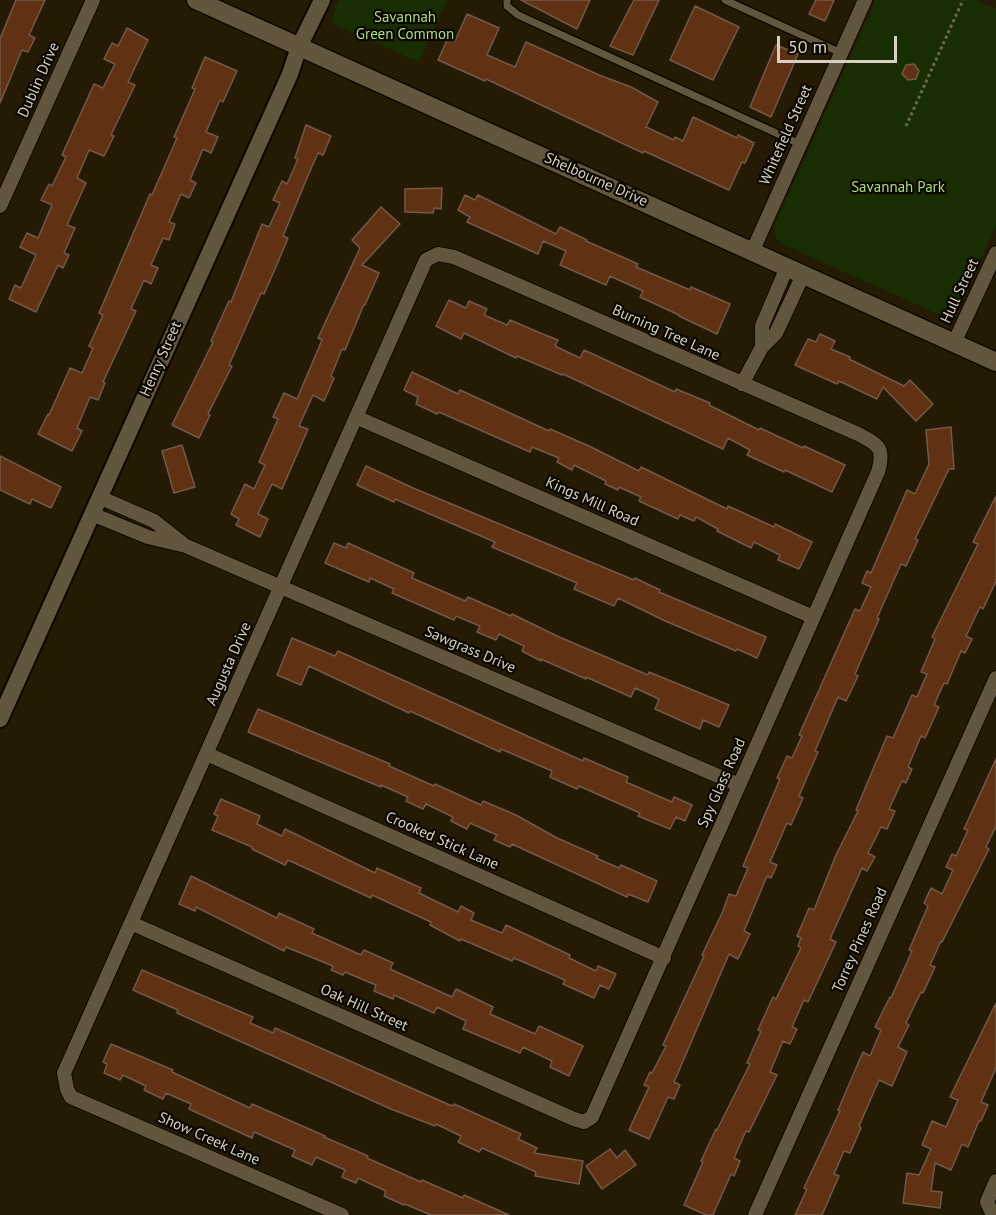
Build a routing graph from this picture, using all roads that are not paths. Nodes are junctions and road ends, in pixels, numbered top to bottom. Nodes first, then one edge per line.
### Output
1 (93, 0) edge
2 (196, 0) edge
3 (322, 0) edge
4 (507, 0) edge
5 (725, 0) edge
6 (865, 0) edge
7 (299, 47) junction
8 (841, 53) junction
9 (800, 144) junction
10 (0, 206) edge
11 (753, 250) junction
12 (996, 253) edge
13 (432, 256) joint
14 (795, 271) junction
15 (954, 343) junction
16 (996, 362) edge
17 (742, 384) junction
18 (358, 418) junction
19 (882, 453) joint
20 (99, 497) junction
21 (92, 514) junction
22 (186, 546) junction
23 (281, 588) junction
24 (813, 617) junction
25 (996, 678) edge
26 (0, 719) edge
27 (207, 754) junction
28 (740, 785) junction
29 (131, 923) junction
30 (664, 958) junction
31 (67, 1089) joint
32 (584, 1122) joint
33 (996, 1181) edge
34 (992, 1213) edge
35 (342, 1215) edge
36 (755, 1215) edge

1 - 10 street, Dublin Drive
2 - 7 main road, Shelbourne Drive
3 - 7 street, Henry Street
4 - 9 lane
5 - 8 lane
6 - 8 street, Whitefield Street
7 - 11 main road, Shelbourne Drive
7 - 20 street, Henry Street
8 - 9 street, Whitefield Street
9 - 11 street, Whitefield Street
11 - 14 main road, Shelbourne Drive
12 - 15 street, Hull Street
13 - 17 street, Burning Tree Lane
13 - 18 street, Augusta Drive
14 - 15 main road, Shelbourne Drive
14 - 17 street
15 - 16 main road, Shelbourne Drive
17 - 19 street, Burning Tree Lane
18 - 23 street, Augusta Drive
18 - 24 street, Kings Mill Road
19 - 24 street, Spy Glass Road
20 - 21 street, Henry Street
20 - 22 street, Sawgrass Drive
21 - 22 street, Sawgrass Drive
21 - 26 street, Henry Street
22 - 23 street, Sawgrass Drive
23 - 27 street, Augusta Drive
23 - 28 street, Sawgrass Drive
24 - 28 street, Spy Glass Road
25 - 36 street, Torrey Pines Road
27 - 29 street, Augusta Drive
27 - 30 street, Crooked Stick Lane
28 - 30 street, Spy Glass Road
29 - 31 street, Augusta Drive
29 - 32 street, Oak Hill Street
30 - 32 street, Spy Glass Road
31 - 35 street, Show Creek Lane
33 - 34 street

